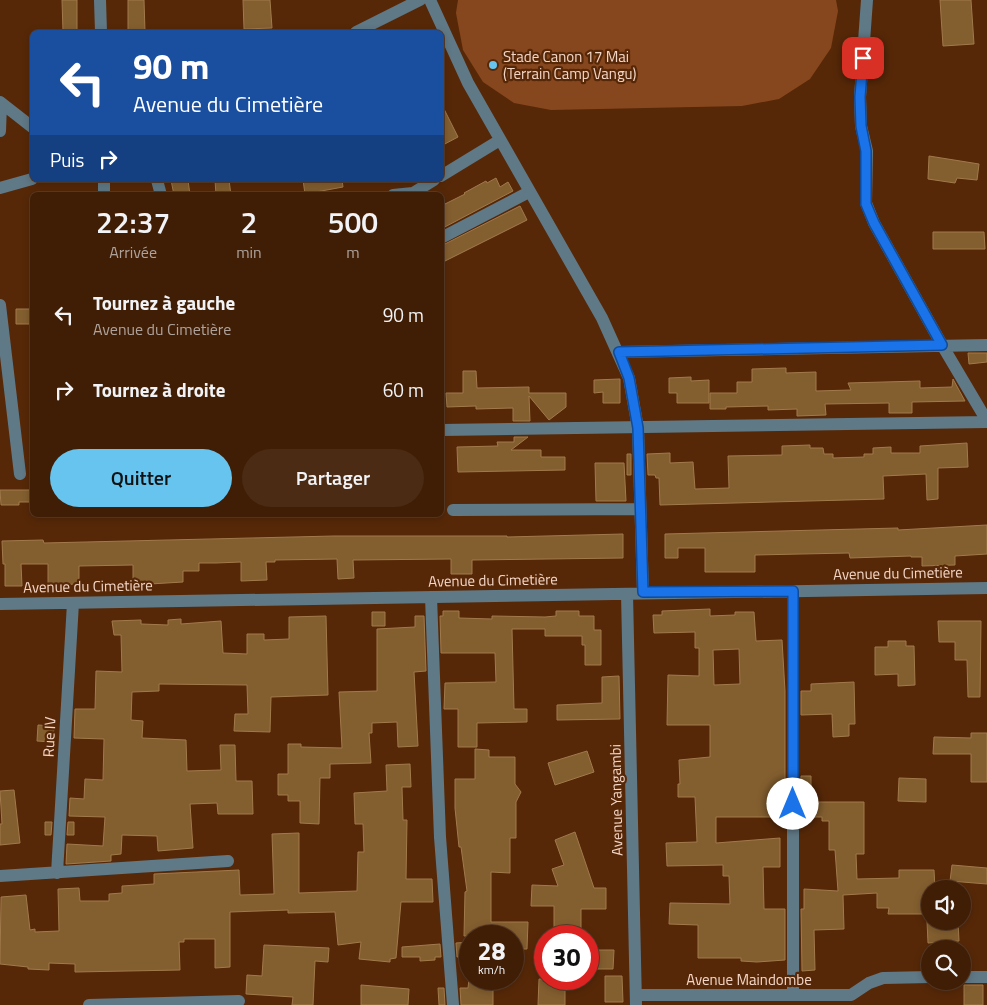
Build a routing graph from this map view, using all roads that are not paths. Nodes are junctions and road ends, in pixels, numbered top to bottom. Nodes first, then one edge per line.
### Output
1 (100, 0) edge
2 (420, 0) edge
3 (430, 0) edge
4 (867, 0) edge
5 (101, 30) edge
6 (360, 30) edge
7 (444, 30) edge
8 (444, 31) edge
9 (1, 103) edge
10 (30, 125) edge
11 (0, 131) edge
12 (500, 140) junction
13 (444, 174) edge
14 (30, 180) edge
15 (431, 182) edge
16 (0, 188) edge
17 (416, 192) edge
18 (529, 192) junction
19 (444, 236) edge
20 (0, 305) edge
21 (1, 331) edge
22 (942, 345) junction
23 (987, 345) edge
24 (619, 352) junction
25 (987, 422) edge
26 (638, 428) junction
27 (444, 430) edge
28 (20, 474) dead end
29 (453, 510) dead end
30 (640, 510) junction
31 (987, 588) edge
32 (793, 591) junction
33 (643, 592) junction
34 (627, 594) junction
35 (431, 597) junction
36 (73, 603) junction
37 (0, 604) edge
38 (228, 861) dead end
39 (57, 873) junction
40 (0, 876) edge
41 (921, 977) edge
42 (971, 977) edge
43 (987, 977) edge
44 (793, 995) junction
45 (636, 1000) edge
46 (851, 1000) edge
47 (239, 1001) dead end
48 (89, 1005) edge
49 (453, 1005) edge

1 - 5 street
2 - 6 street
3 - 7 street
4 - 22 street
8 - 12 street
9 - 10 street
9 - 11 street
12 - 13 street
12 - 18 street
14 - 16 street
15 - 17 street
18 - 19 street
18 - 24 street
20 - 21 street
21 - 28 street
22 - 23 street
22 - 24 street
22 - 25 street
24 - 26 street
25 - 26 street
26 - 27 street
26 - 30 street
29 - 30 street
30 - 33 street
31 - 32 street, Avenue du Cimetière
32 - 33 street, Avenue du Cimetière
32 - 44 street
33 - 34 street, Avenue du Cimetière
34 - 35 street, Avenue du Cimetière
34 - 45 street, Avenue Yangambi
35 - 36 street, Avenue du Cimetière
35 - 49 street
36 - 37 street, Avenue du Cimetière
36 - 39 street, Rue IV
38 - 39 street
39 - 40 street
41 - 46 street
42 - 43 street
44 - 45 street, Avenue Maindombe
44 - 46 street, Avenue Maindombe
47 - 48 street

